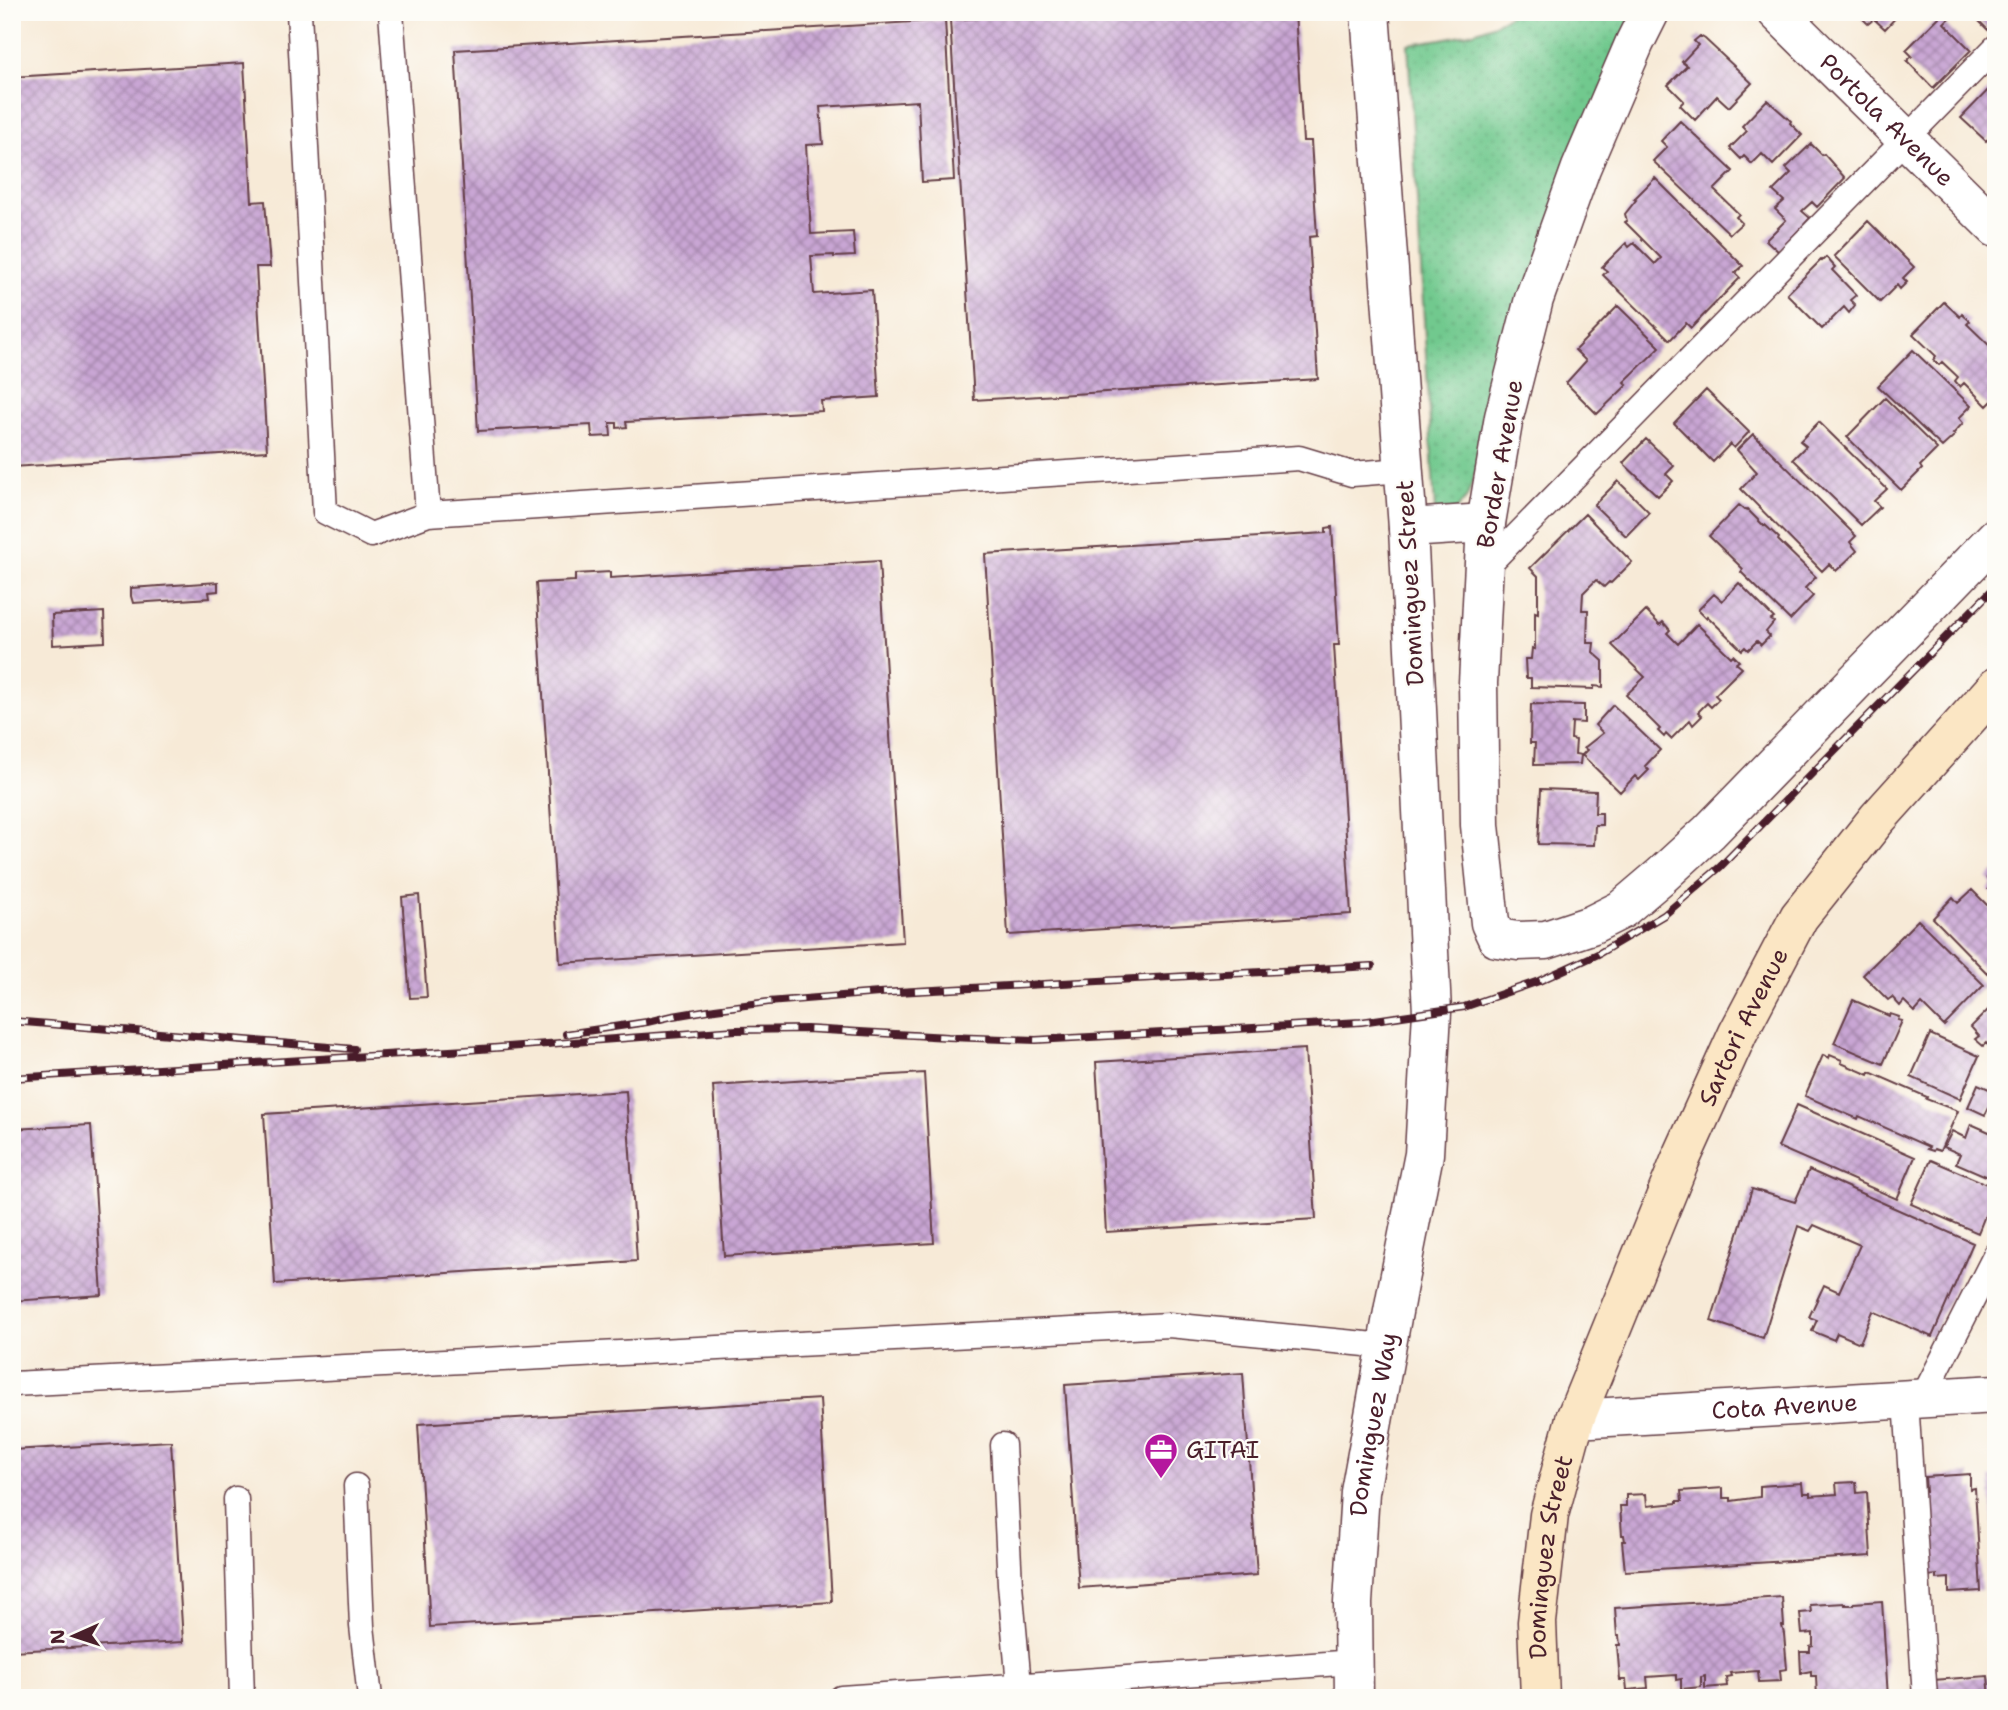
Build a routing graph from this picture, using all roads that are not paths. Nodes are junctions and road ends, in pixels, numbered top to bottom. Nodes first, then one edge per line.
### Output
1 (299, 12) edge
2 (391, 12) edge
3 (1370, 12) edge
4 (1650, 12) edge
5 (1777, 12) edge
6 (1996, 47) edge
7 (1905, 139) junction
8 (1996, 228) edge
9 (1403, 470) junction
10 (428, 514) junction
11 (1486, 523) junction
12 (1408, 528) junction
13 (1996, 537) edge
14 (1482, 571) junction
15 (1996, 687) edge
16 (1424, 1154) joint
17 (1996, 1254) edge
18 (1386, 1346) junction
19 (12, 1384) edge
20 (1996, 1394) edge
21 (1914, 1400) junction
22 (1575, 1419) junction
23 (1003, 1445) dead end
24 (356, 1486) dead end
25 (236, 1499) dead end
26 (1354, 1680) edge
27 (1019, 1685) junction
28 (242, 1698) edge
29 (369, 1698) edge
30 (841, 1698) edge
31 (1540, 1698) edge
32 (1925, 1698) edge

1 - 10 lane
2 - 10 lane
3 - 9 street, Dominguez Street
4 - 11 street, Border Avenue
5 - 7 street, Portola Avenue
6 - 7 lane
7 - 8 street, Portola Avenue
7 - 14 lane
9 - 10 lane
9 - 12 street, Dominguez Street
11 - 12 street
11 - 14 street, Border Avenue
12 - 16 street, Dominguez Street
13 - 14 street, Border Avenue
15 - 22 street, Sartori Avenue
16 - 18 street, Dominguez Way
17 - 21 lane
18 - 19 lane
18 - 26 street, Dominguez Way
20 - 21 street, Cota Avenue
21 - 22 street, Cota Avenue
21 - 32 lane
22 - 31 street, Dominguez Street
23 - 27 lane
24 - 29 lane
25 - 28 lane
26 - 27 lane
27 - 30 lane

